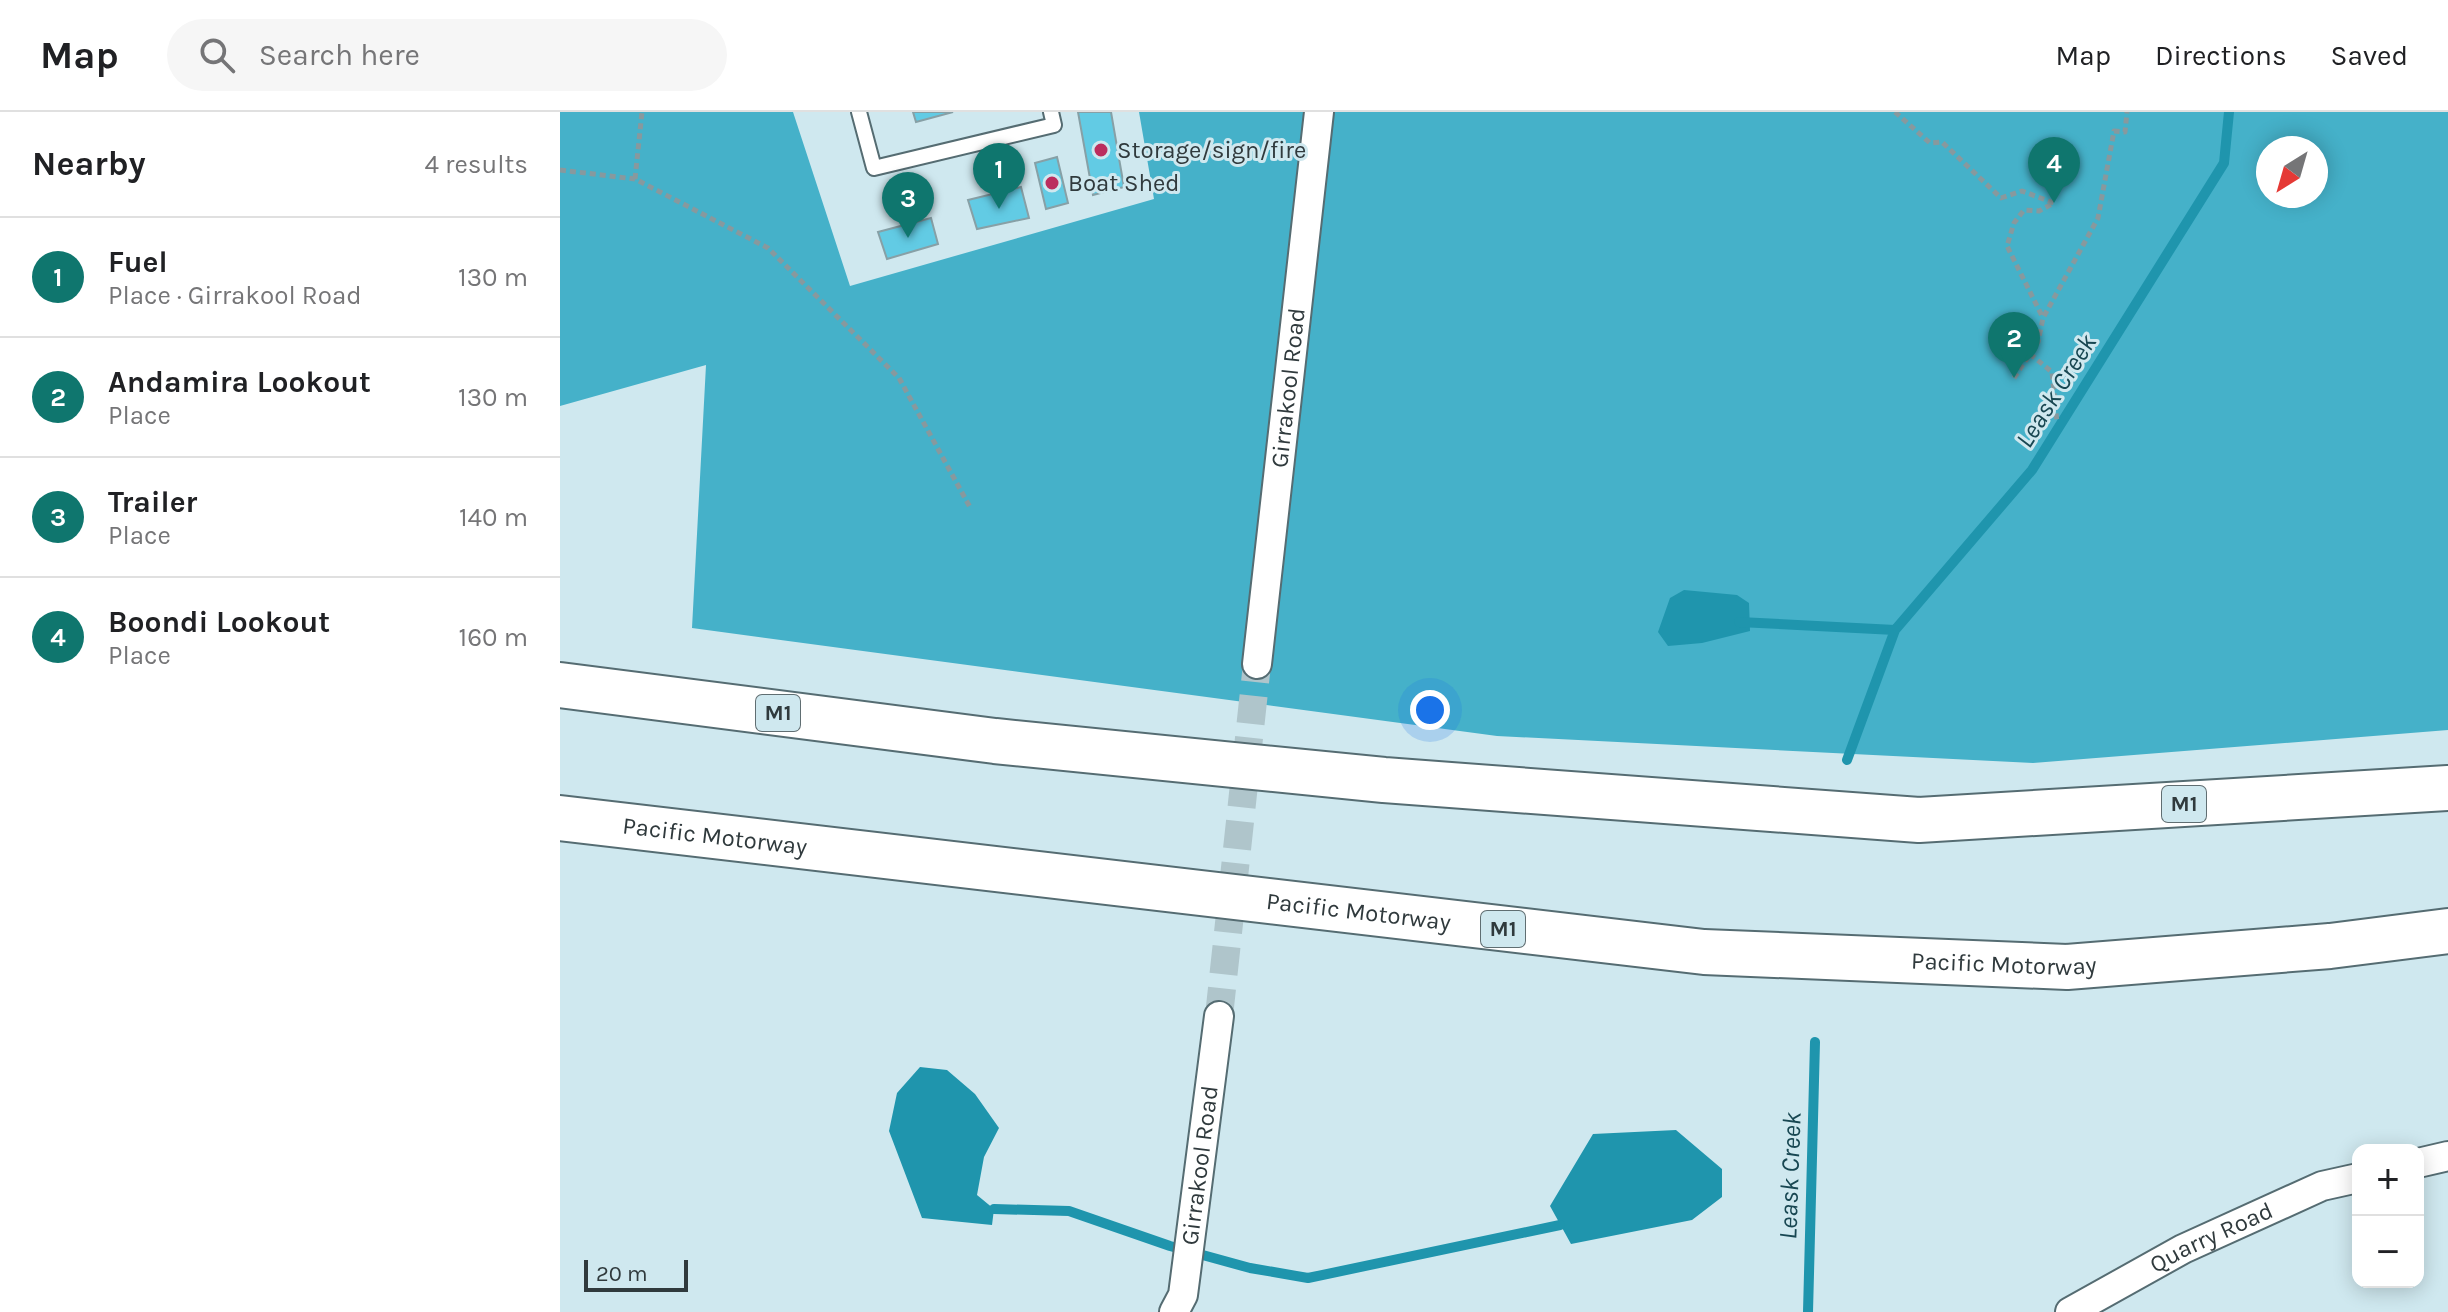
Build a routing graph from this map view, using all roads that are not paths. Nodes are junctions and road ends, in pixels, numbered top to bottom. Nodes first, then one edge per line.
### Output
1 (859, 112) edge
2 (1051, 112) edge
3 (1319, 112) edge
4 (1257, 664) tunnel mouth
5 (560, 685) edge
6 (2448, 788) edge
7 (560, 818) edge
8 (2448, 931) edge
9 (1219, 1016) tunnel mouth
10 (2448, 1156) edge
11 (2424, 1162) edge
12 (2352, 1179) edge
13 (1174, 1312) edge
14 (2070, 1312) edge

1 - 2 lane
3 - 4 street, Girrakool Road
5 - 6 highway, M1
7 - 8 highway, Pacific Motorway / M1
9 - 13 street, Girrakool Road
10 - 11 street
12 - 14 street, Quarry Road

